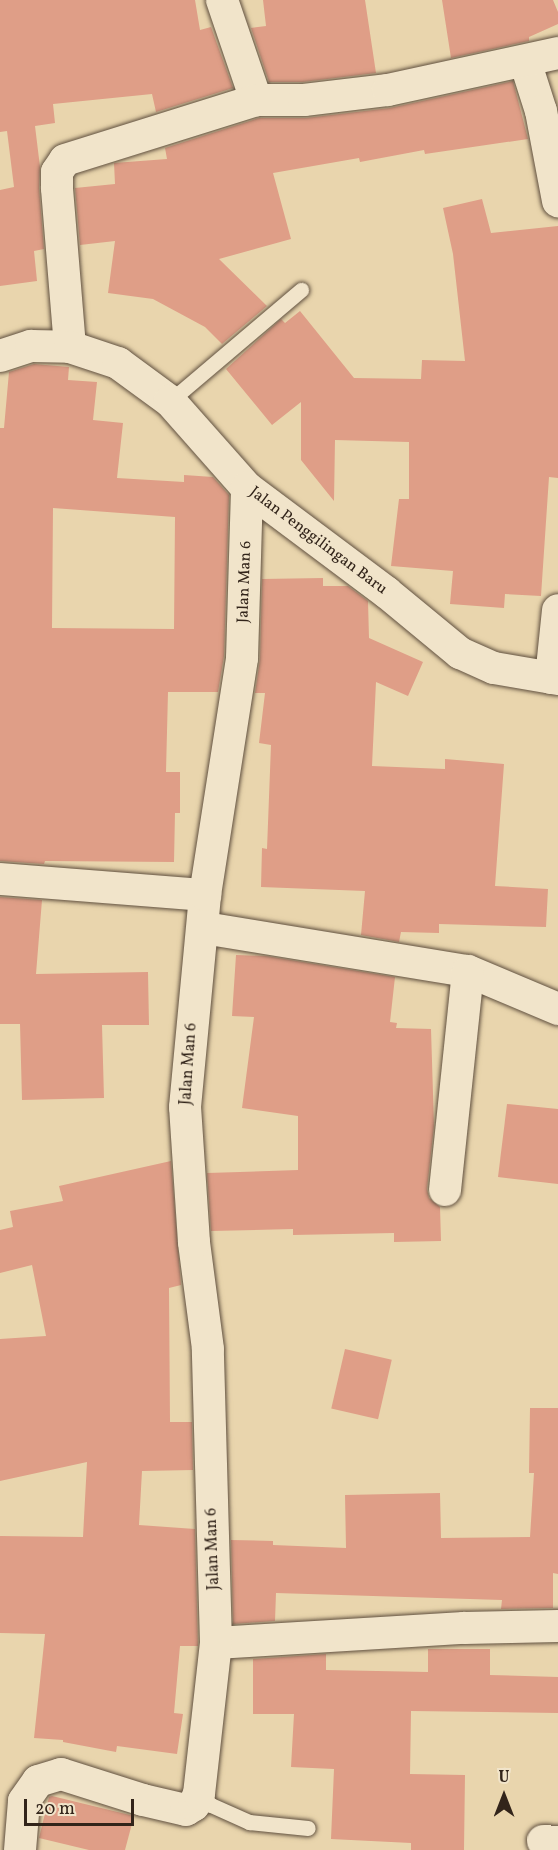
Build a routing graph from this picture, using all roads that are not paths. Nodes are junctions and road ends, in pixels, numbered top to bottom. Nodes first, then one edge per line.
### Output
1 (222, 0) edge
2 (558, 53) edge
3 (525, 62) junction
4 (256, 100) junction
5 (558, 201) edge
6 (301, 290) dead end
7 (70, 347) junction
8 (0, 356) edge
9 (170, 401) junction
10 (247, 488) junction
11 (558, 610) edge
12 (555, 679) edge
13 (0, 879) edge
14 (205, 895) junction
15 (204, 928) junction
16 (468, 970) junction
17 (558, 1009) edge
18 (445, 1190) dead end
19 (558, 1626) edge
20 (216, 1643) junction
21 (199, 1794) junction
22 (308, 1828) dead end
23 (20, 1850) edge

1 - 4 street
2 - 3 street
3 - 4 street
3 - 5 street
4 - 7 street
6 - 9 lane
7 - 8 street, Jalan Penggilingan Baru
7 - 9 street, Jalan Penggilingan Baru
9 - 10 street, Jalan Penggilingan Baru
10 - 12 street, Jalan Penggilingan Baru
10 - 14 street, Jalan Man 6
11 - 12 street
13 - 14 street
14 - 15 street, Jalan Man 6
15 - 16 street
15 - 20 street, Jalan Man 6
16 - 17 street
16 - 18 street
19 - 20 street
20 - 21 street, Jalan Man 6
21 - 22 lane
21 - 23 street

